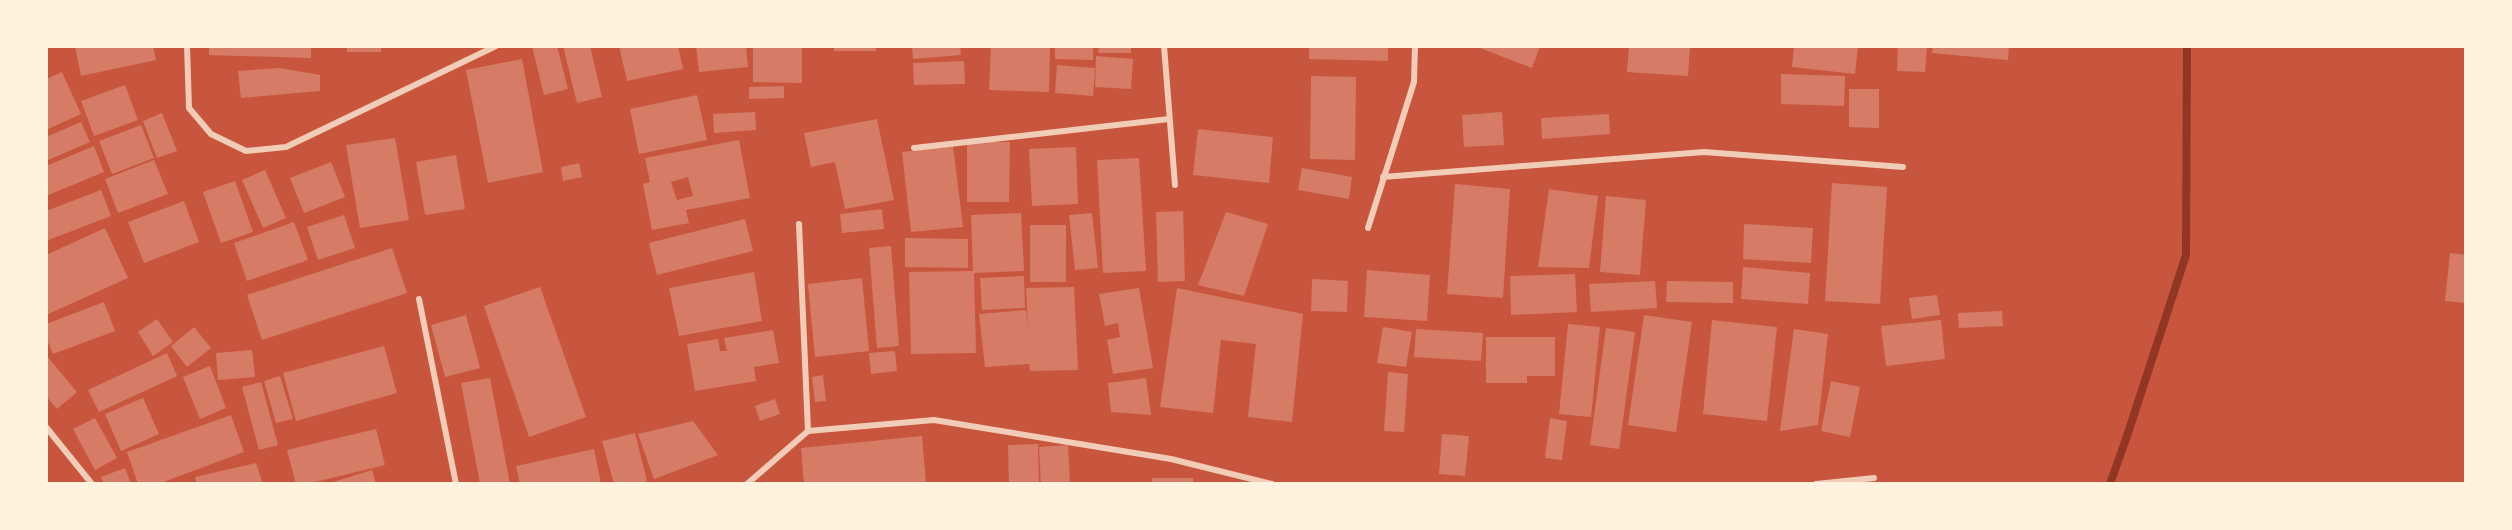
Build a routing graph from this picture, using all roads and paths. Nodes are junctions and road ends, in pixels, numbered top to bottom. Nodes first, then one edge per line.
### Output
1 (187, 46) edge
2 (496, 46) edge
3 (1164, 46) edge
4 (1415, 46) edge
5 (1169, 119) junction
6 (914, 148) dead end
7 (1903, 166) dead end
8 (1383, 177) junction
9 (1175, 185) dead end
10 (799, 224) dead end
11 (1368, 228) dead end
12 (419, 299) dead end
13 (46, 427) edge
14 (808, 431) junction
15 (1874, 477) dead end
16 (92, 483) edge
17 (456, 483) edge
18 (748, 483) edge
19 (1272, 483) edge
20 (1816, 483) edge

1 - 2 street
3 - 5 street
4 - 8 street
5 - 6 street
5 - 9 street
7 - 8 street
8 - 11 street
10 - 14 street
12 - 17 street
13 - 16 street
14 - 18 street
14 - 19 street
15 - 20 street

